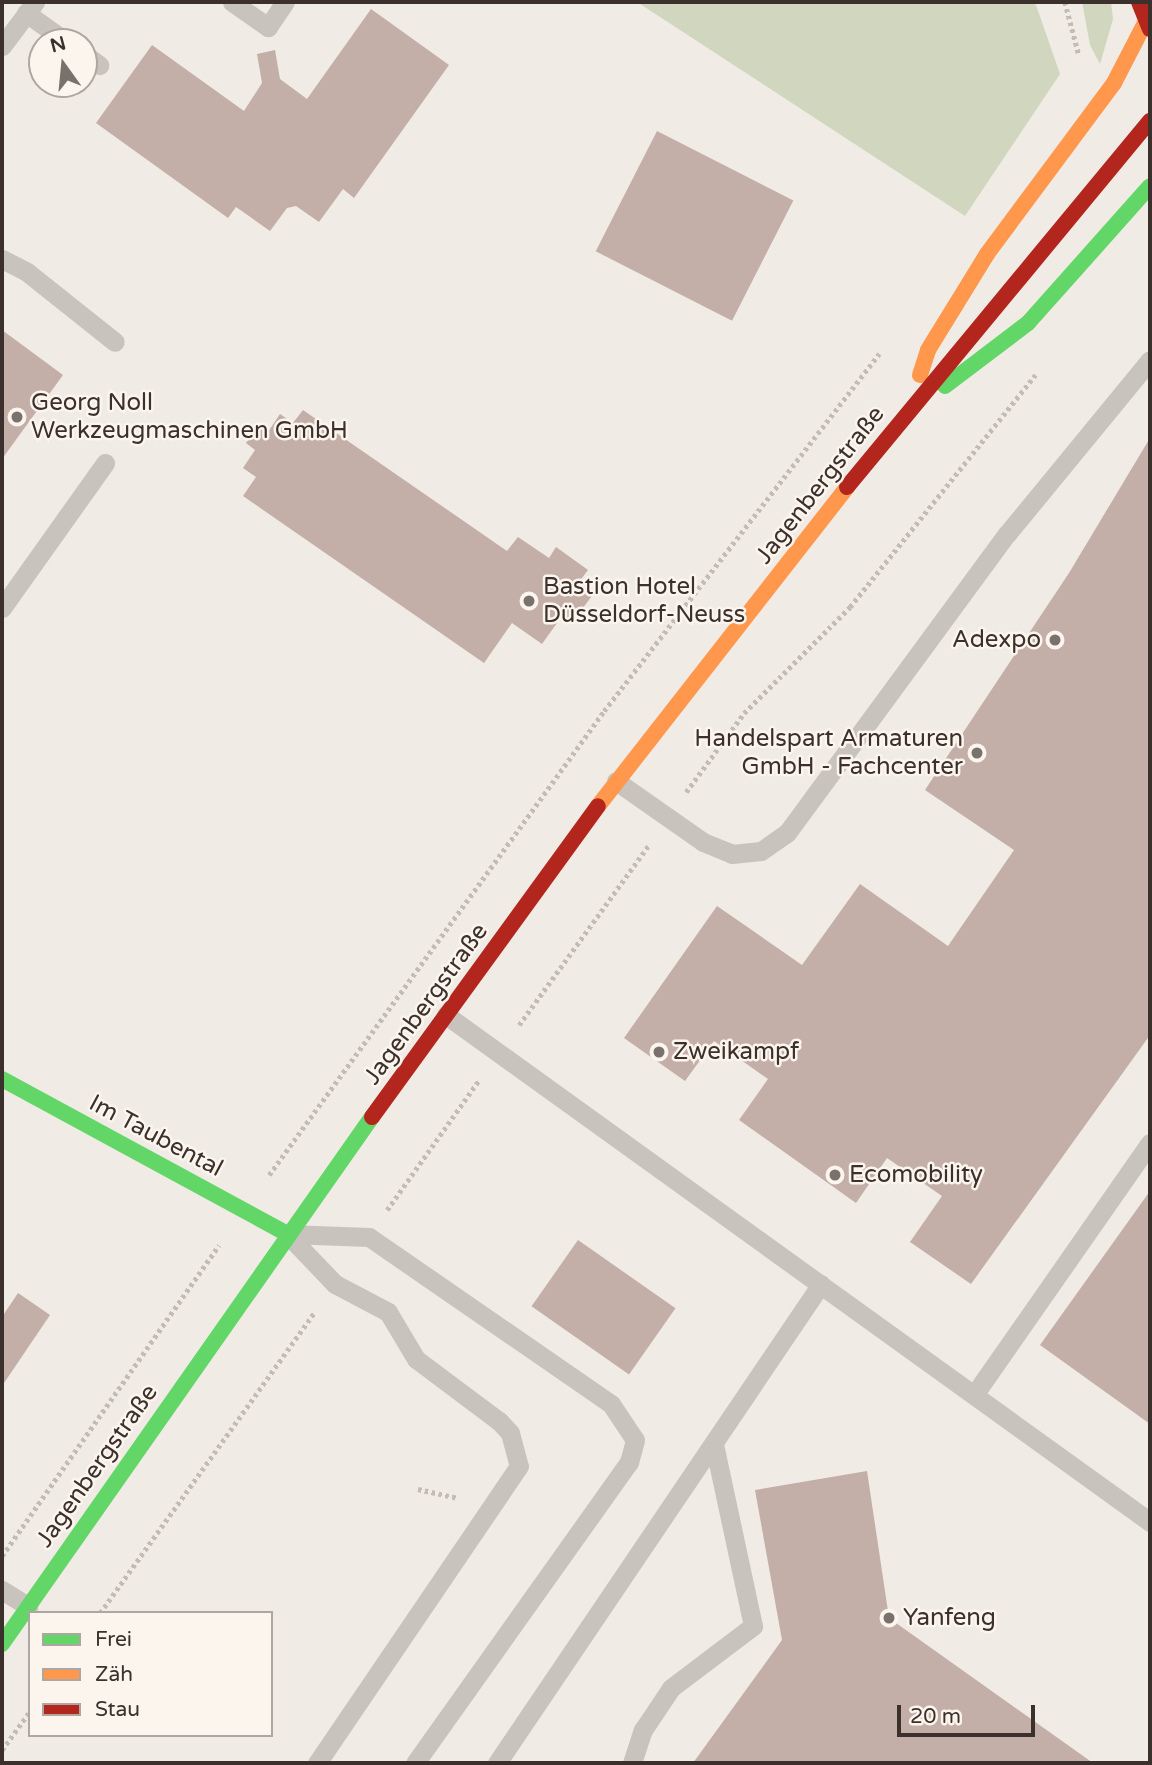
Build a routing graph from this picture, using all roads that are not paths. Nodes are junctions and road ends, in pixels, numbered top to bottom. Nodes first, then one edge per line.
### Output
1 (232, 2) edge
2 (285, 2) edge
3 (1139, 2) edge
4 (30, 7) edge
5 (1148, 25) edge
6 (52, 28) edge
7 (2, 46) edge
8 (1150, 121) edge
9 (1150, 186) edge
10 (2, 259) edge
11 (115, 342) dead end
12 (1150, 360) edge
13 (910, 407) junction
14 (105, 463) dead end
15 (2, 608) edge
16 (616, 781) junction
17 (446, 1014) junction
18 (2, 1079) edge
19 (1150, 1143) edge
20 (287, 1234) junction
21 (821, 1284) junction
22 (974, 1395) junction
23 (714, 1444) junction
24 (1150, 1522) edge
25 (2, 1590) edge
26 (28, 1606) junction
27 (2, 1644) edge
28 (317, 1763) edge
29 (415, 1763) edge
30 (498, 1763) edge
31 (632, 1763) edge

1 - 2 lane
3 - 5 street
4 - 6 lane
4 - 7 lane
5 - 13 street, Jagenbergstraße
8 - 13 street, Jagenbergstraße
9 - 13 street, Jagenbergstraße
10 - 11 lane
12 - 16 lane
13 - 16 street, Jagenbergstraße
14 - 15 lane
16 - 17 street, Jagenbergstraße
17 - 20 street, Jagenbergstraße
17 - 21 lane
18 - 20 street, Im Taubental
19 - 22 lane
20 - 26 street, Jagenbergstraße
20 - 28 lane
20 - 29 lane
21 - 22 lane
21 - 23 lane
22 - 24 lane
23 - 30 lane
23 - 31 lane
25 - 26 lane
26 - 27 street, Jagenbergstraße

